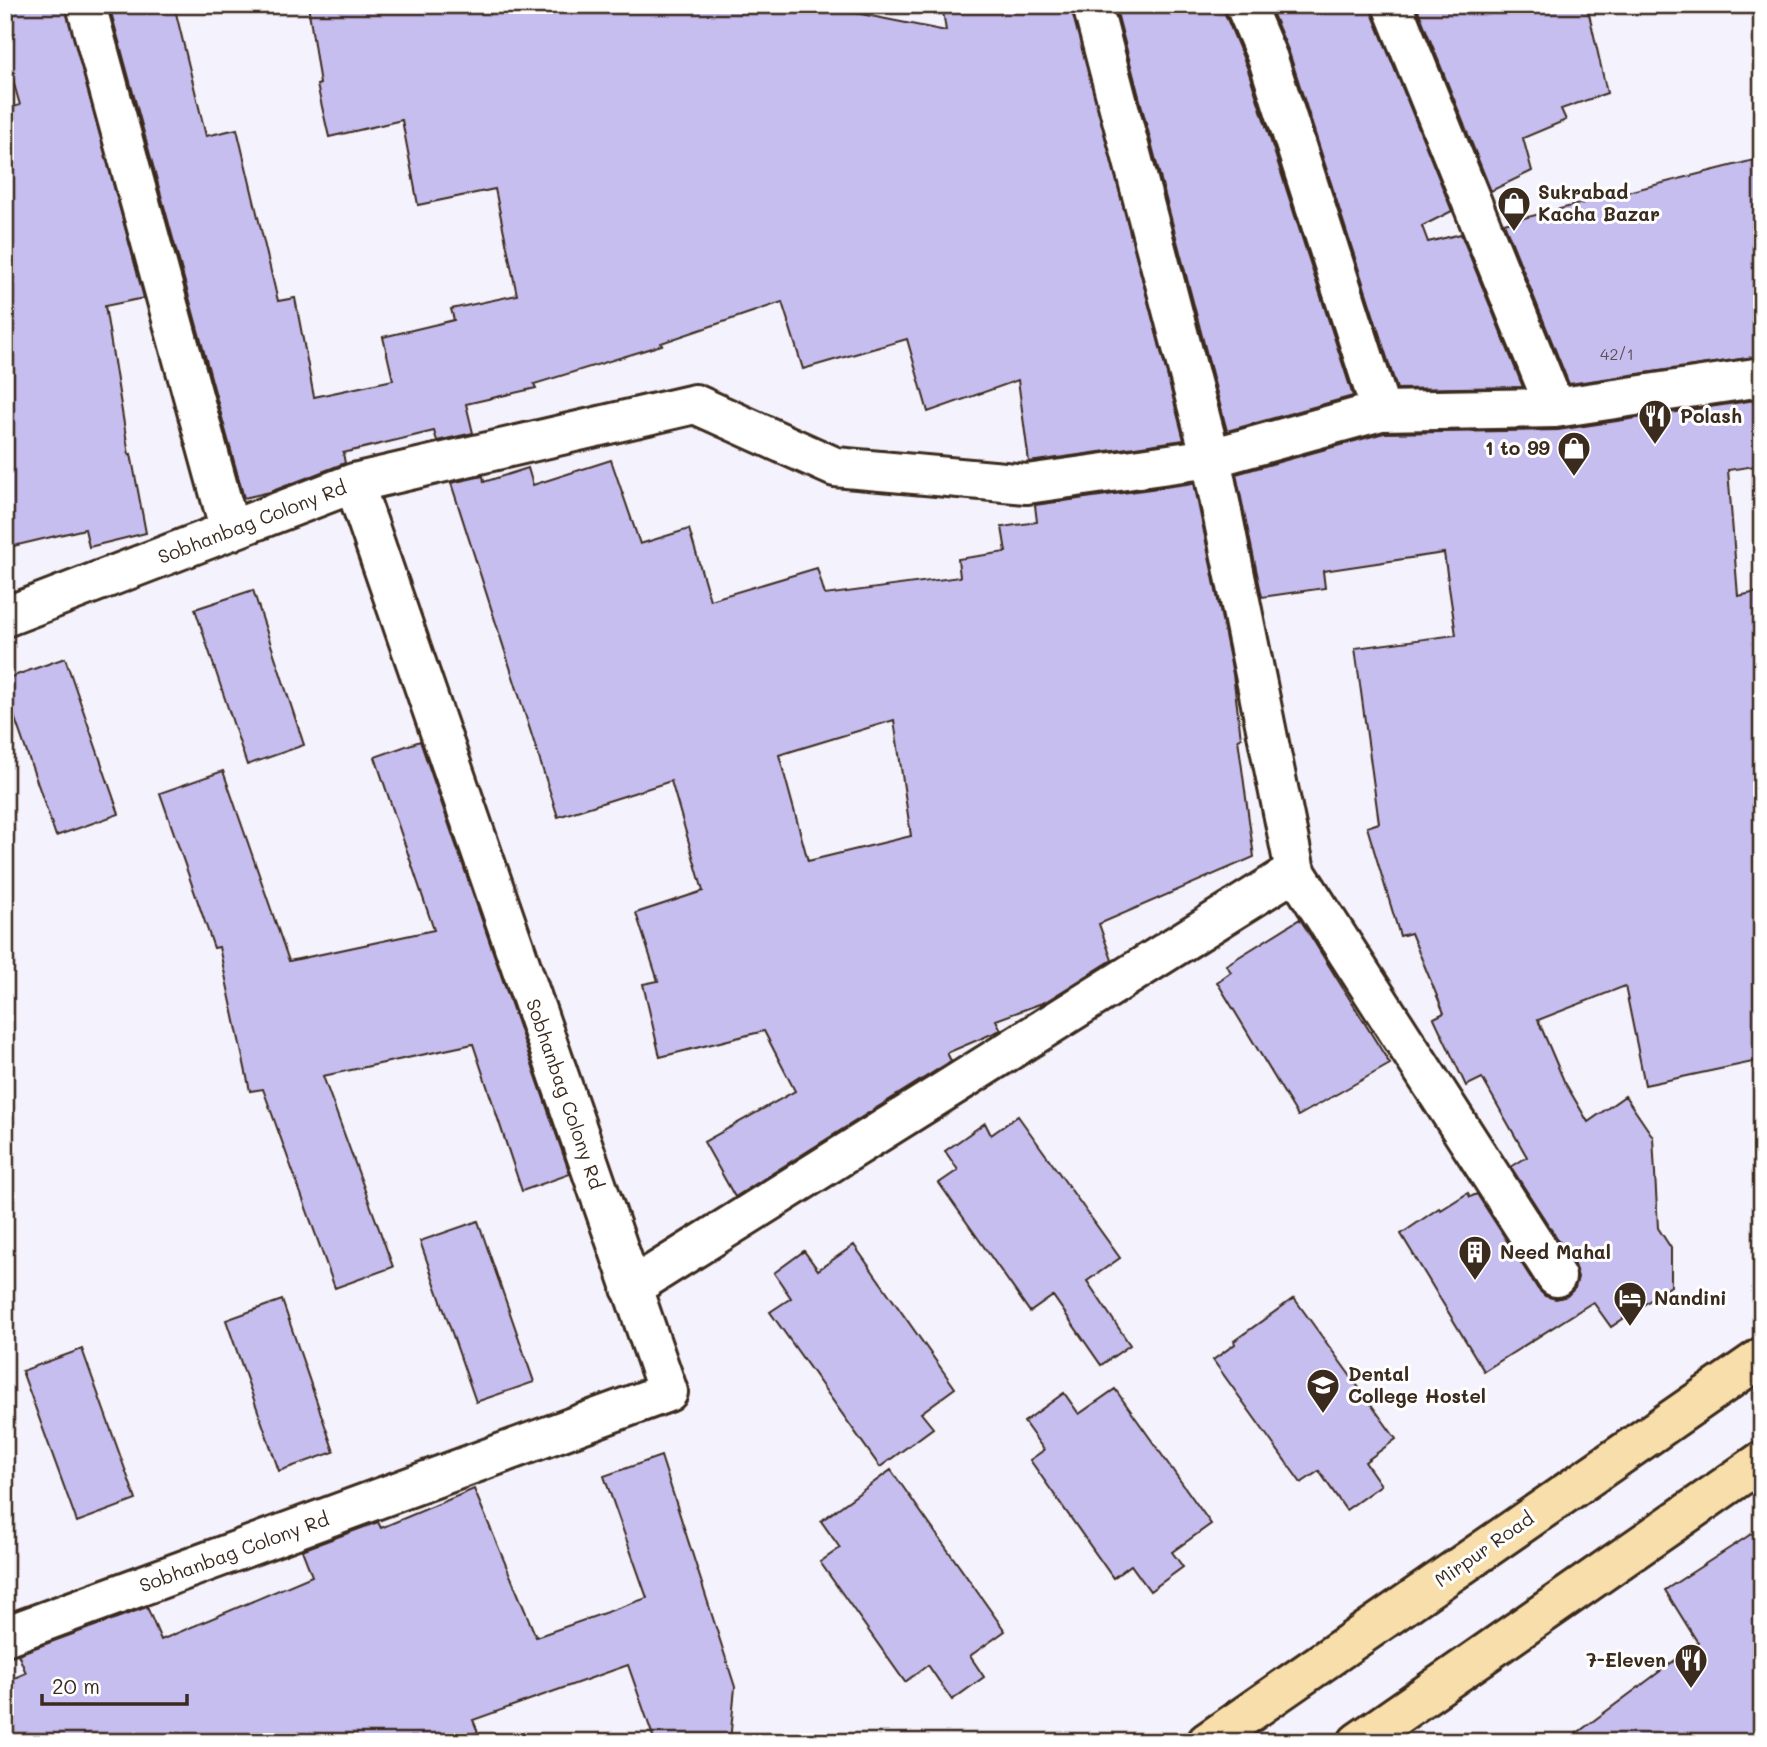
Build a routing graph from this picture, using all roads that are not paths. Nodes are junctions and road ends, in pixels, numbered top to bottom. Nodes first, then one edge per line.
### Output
1 (86, 5) edge
2 (1093, 5) edge
3 (1245, 5) edge
4 (1392, 5) edge
5 (1762, 377) edge
6 (1555, 408) junction
7 (1381, 411) junction
8 (1211, 458) junction
9 (354, 483) junction
10 (230, 531) junction
11 (5, 617) edge
12 (1295, 871) junction
13 (1556, 1277) dead end
14 (631, 1288) junction
15 (1762, 1357) edge
16 (1762, 1461) edge
17 (5, 1636) edge
18 (1207, 1742) edge
19 (1358, 1742) edge

1 - 10 street
2 - 8 street
3 - 7 street
4 - 6 street
5 - 6 street
6 - 7 street
7 - 8 street
8 - 9 street
8 - 12 street
9 - 10 street, Sobhanbag Colony Rd
9 - 14 street, Sobhanbag Colony Rd
10 - 11 street, Sobhanbag Colony Rd
12 - 13 street
12 - 14 street
14 - 17 street, Sobhanbag Colony Rd
15 - 18 highway, Mirpur Road
16 - 19 highway

